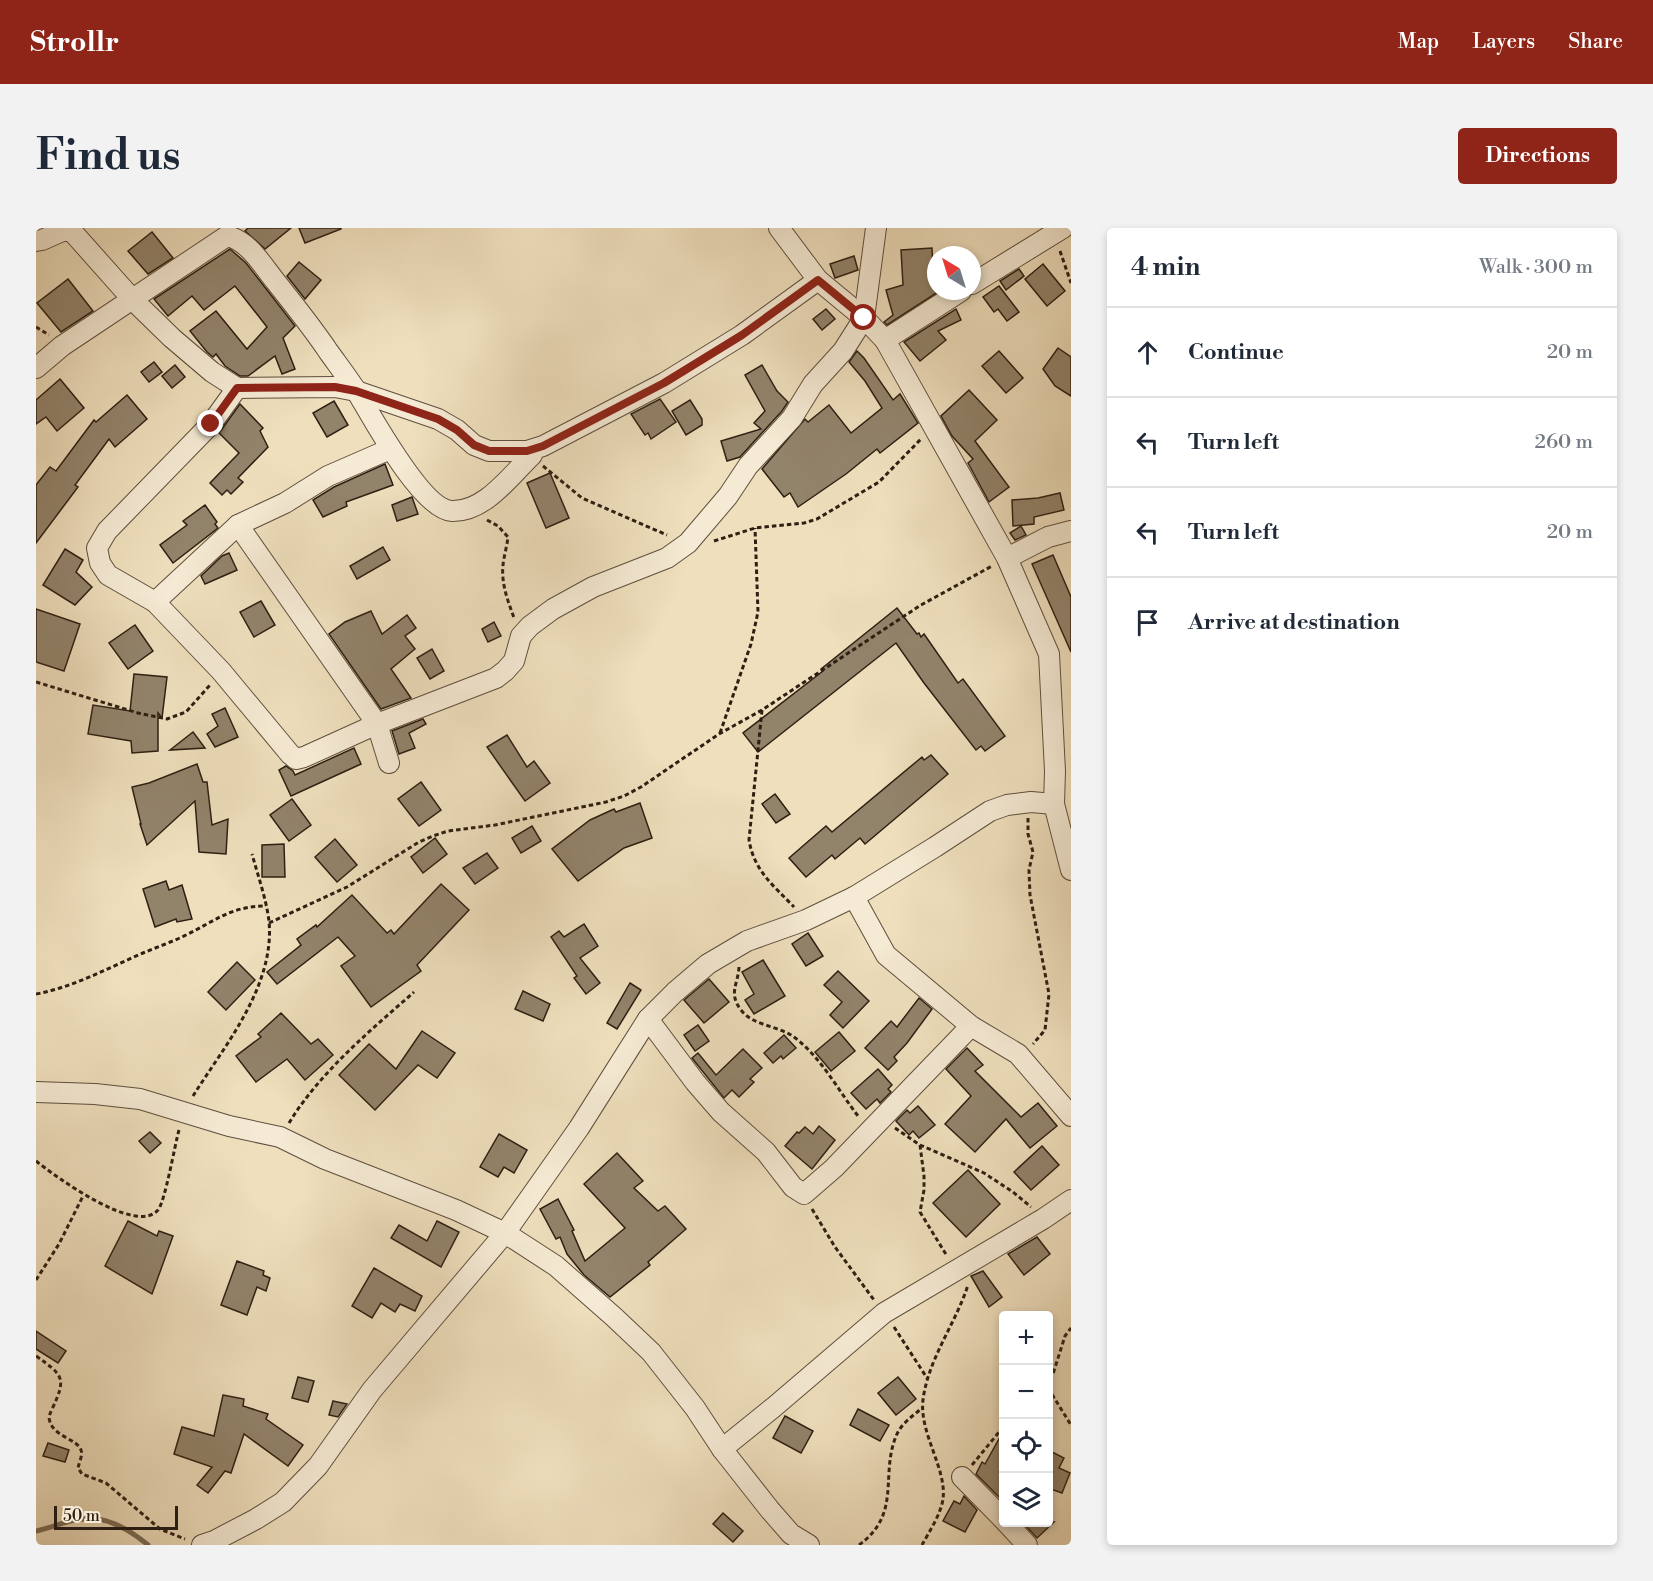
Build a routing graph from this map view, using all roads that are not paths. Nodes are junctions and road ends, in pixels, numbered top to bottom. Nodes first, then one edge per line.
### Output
1 (779, 228) edge
2 (876, 228) edge
3 (1058, 230) edge
4 (36, 241) edge
5 (981, 278) edge
6 (818, 280) junction
7 (133, 300) junction
8 (947, 300) edge
9 (864, 318) junction
10 (885, 340) junction
11 (36, 368) edge
12 (237, 388) junction
13 (356, 391) junction
14 (390, 449) junction
15 (532, 455) road end
16 (238, 525) junction
17 (1071, 531) edge
18 (1007, 558) junction
19 (155, 602) junction
20 (377, 724) junction
21 (390, 763) dead end
22 (1054, 804) junction
23 (1071, 870) edge
24 (854, 897) junction
25 (648, 1019) junction
26 (972, 1026) junction
27 (36, 1092) edge
28 (1071, 1116) edge
29 (1071, 1200) edge
30 (505, 1233) junction
31 (722, 1449) junction
32 (962, 1478) dead end
33 (999, 1515) edge
34 (1010, 1527) edge
35 (196, 1543) edge
36 (809, 1545) edge
37 (1027, 1545) edge

1 - 6 street
2 - 9 street
3 - 5 street
4 - 7 street
6 - 9 street
6 - 13 street
7 - 11 street
7 - 12 street
7 - 13 street
8 - 10 street
9 - 10 street
9 - 20 street
10 - 18 street
12 - 13 street
12 - 19 street
13 - 14 street
14 - 15 street
14 - 16 street
16 - 19 street
16 - 20 street
17 - 18 street
18 - 22 street
19 - 20 street
20 - 21 street
22 - 23 street
22 - 24 street
24 - 25 street
24 - 26 street
25 - 26 street
25 - 30 street
26 - 28 street
27 - 30 street
29 - 31 street
30 - 31 street
30 - 35 street
31 - 36 street
32 - 33 street
34 - 37 street

